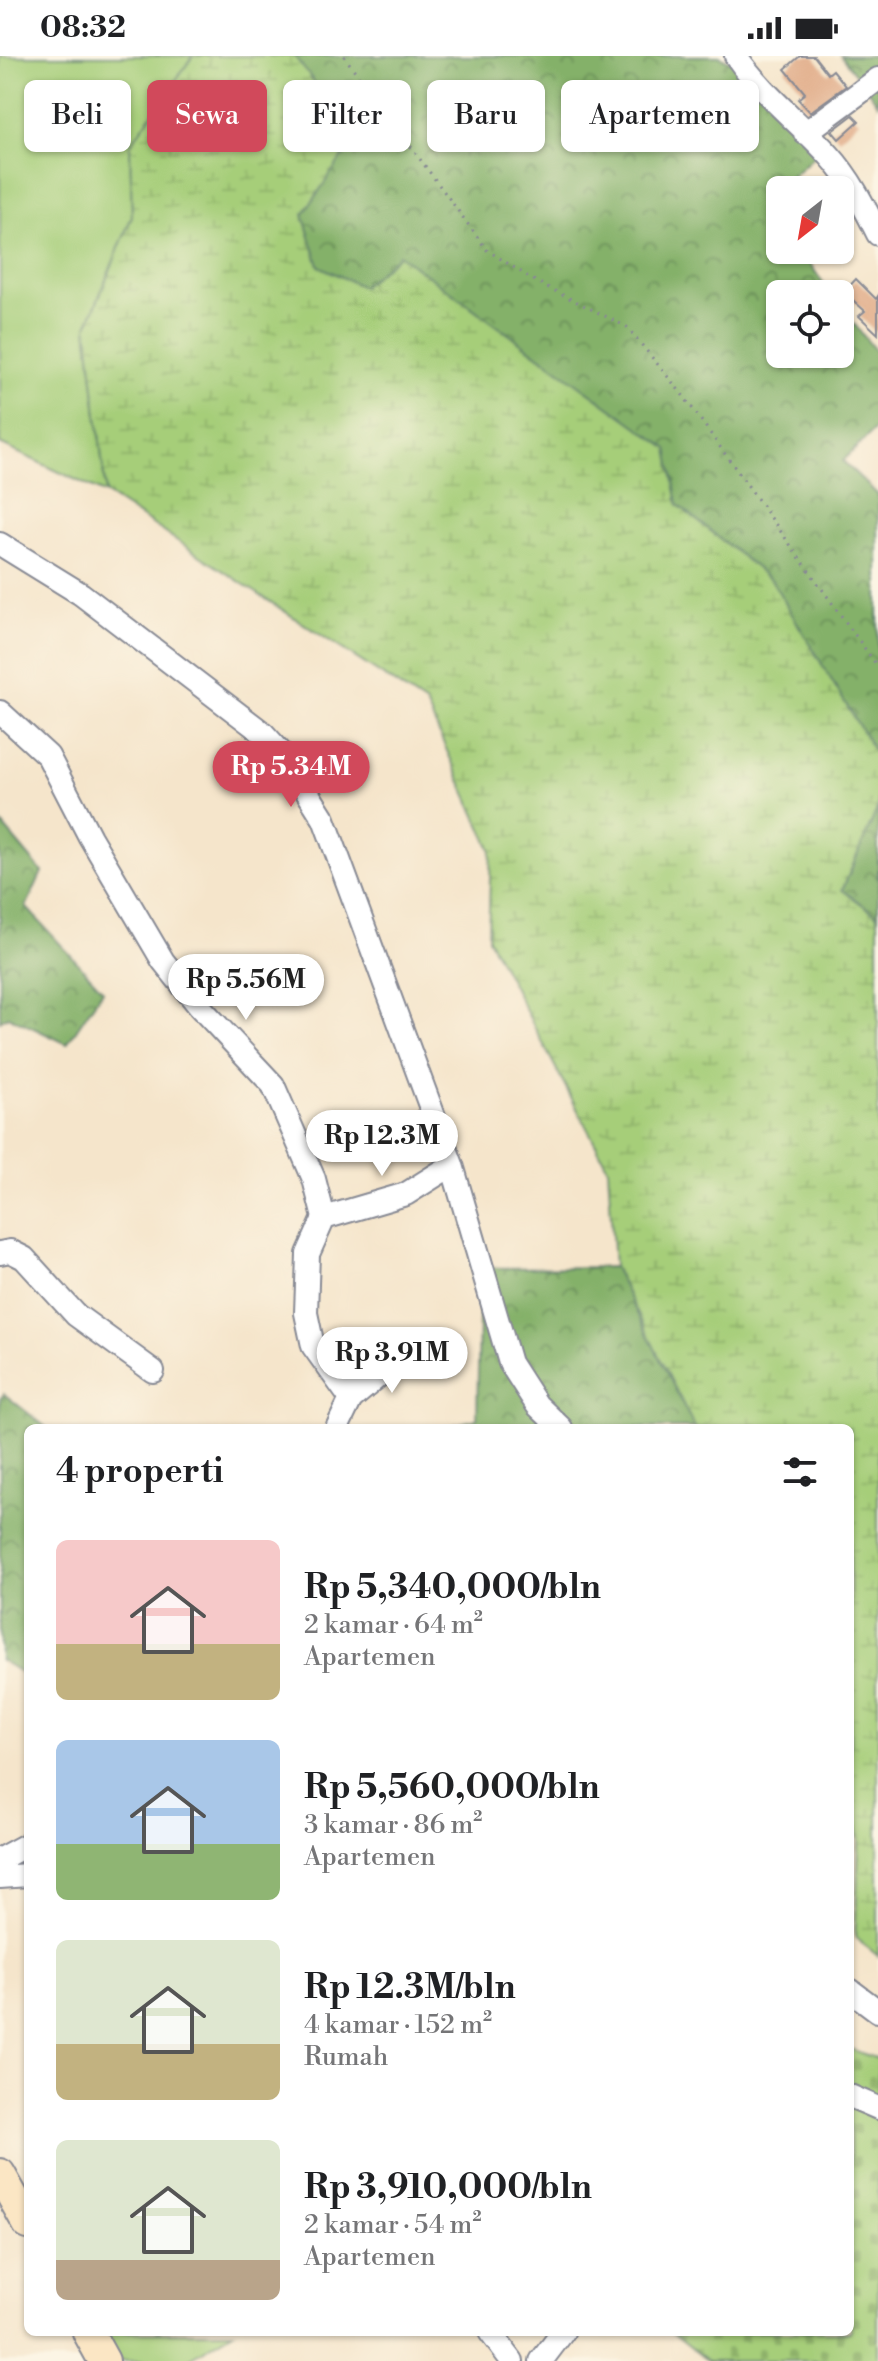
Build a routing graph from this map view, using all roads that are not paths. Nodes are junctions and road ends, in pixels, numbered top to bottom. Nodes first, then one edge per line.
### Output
1 (736, 56) edge
2 (878, 79) edge
3 (805, 133) junction
4 (878, 234) edge
5 (0, 544) edge
6 (0, 712) edge
7 (452, 1165) junction
8 (324, 1218) junction
9 (0, 1253) edge
10 (421, 1340) dead end
11 (153, 1371) dead end
12 (351, 1399) junction
13 (339, 1424) edge
14 (557, 1424) edge
15 (24, 1846) edge
16 (0, 1859) edge
17 (24, 1875) edge
18 (0, 1877) edge
19 (854, 1993) edge
20 (878, 2011) edge
21 (854, 2098) edge
22 (878, 2108) edge
23 (0, 2174) edge
24 (24, 2217) edge
25 (90, 2336) edge
26 (493, 2336) edge
27 (560, 2336) edge
28 (104, 2361) edge
29 (512, 2361) edge
30 (541, 2361) edge

1 - 3 street
2 - 3 street
3 - 4 street
5 - 7 street
6 - 8 street
7 - 8 street
7 - 14 street
8 - 12 street
9 - 11 street
10 - 12 street
12 - 13 street
15 - 16 street
17 - 18 street
19 - 20 street
21 - 22 street
23 - 24 main road
25 - 28 main road
26 - 29 street
27 - 30 street

